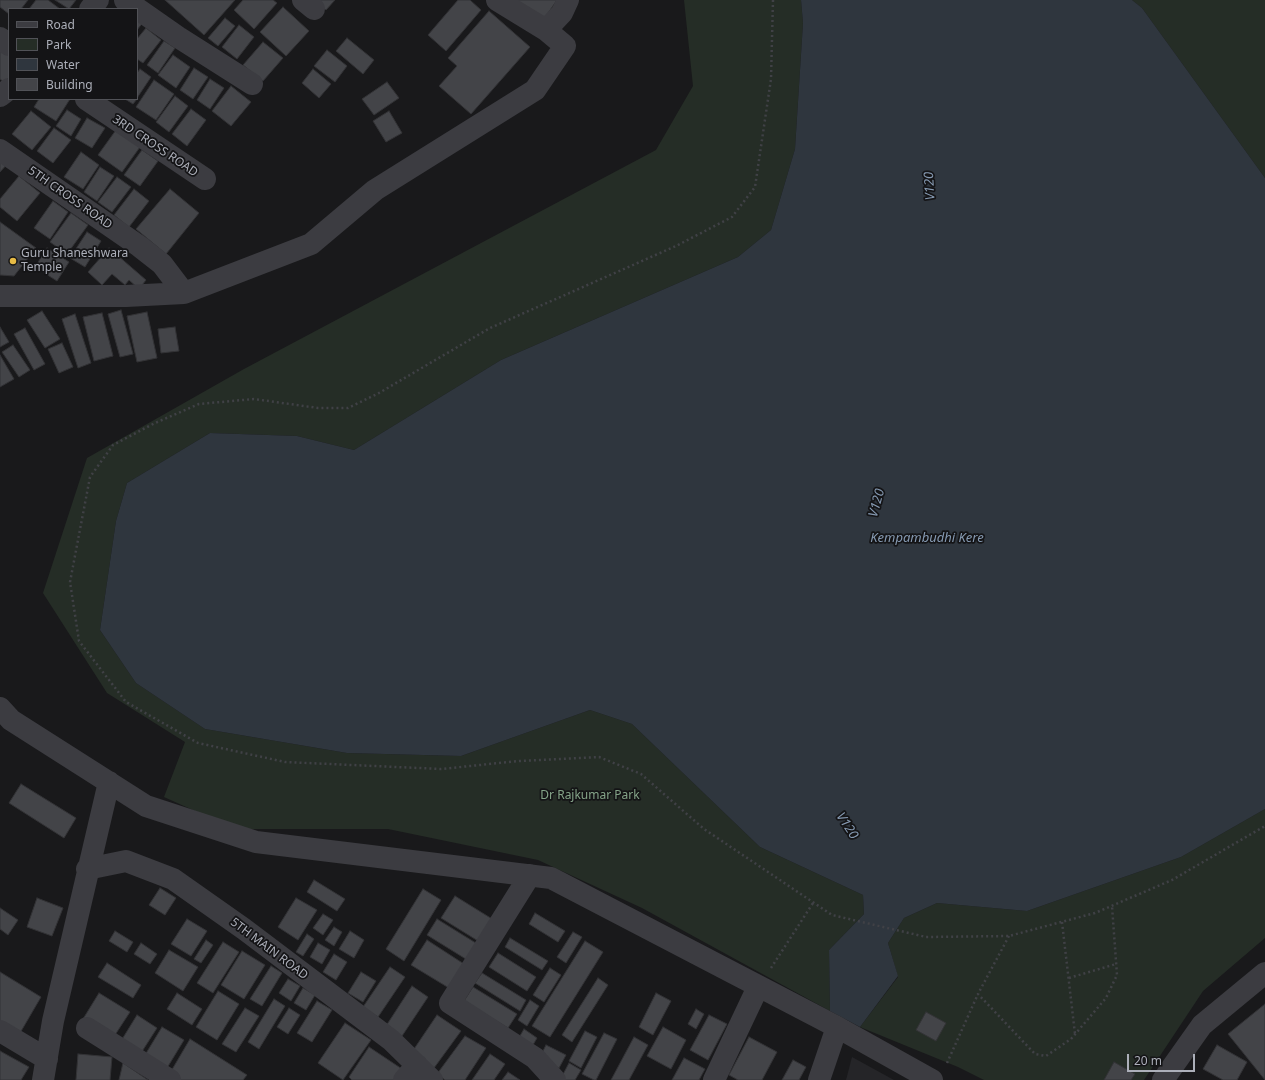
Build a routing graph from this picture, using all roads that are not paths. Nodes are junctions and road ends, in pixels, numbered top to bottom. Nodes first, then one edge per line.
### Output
1 (98, 0) edge
2 (125, 0) edge
3 (497, 0) edge
4 (568, 0) edge
5 (91, 8) edge
6 (136, 8) edge
7 (138, 9) edge
8 (546, 30) junction
9 (252, 84) dead end
10 (8, 90) edge
11 (0, 96) edge
12 (87, 100) edge
13 (0, 150) edge
14 (205, 179) dead end
15 (184, 293) junction
16 (0, 296) edge
17 (0, 708) edge
18 (109, 782) junction
19 (87, 869) junction
20 (530, 875) junction
21 (1265, 973) edge
22 (758, 987) junction
23 (837, 1027) junction
24 (87, 1028) dead end
25 (0, 1031) edge
26 (47, 1059) junction
27 (939, 1073) edge
28 (418, 1075) edge
29 (43, 1080) edge
30 (170, 1080) edge
31 (555, 1080) edge
32 (714, 1080) edge
33 (819, 1080) edge
34 (1163, 1080) edge

1 - 5 street
2 - 6 street
3 - 8 street
4 - 8 street
7 - 9 street
8 - 15 street
10 - 11 street
12 - 14 street, 3RD CROSS ROAD
13 - 15 street, 5TH CROSS ROAD
15 - 16 street
17 - 18 street
18 - 19 street
18 - 20 street
19 - 26 street
19 - 28 street, 5TH MAIN ROAD
20 - 22 street
20 - 31 street
21 - 34 street
22 - 23 street
22 - 32 street
23 - 27 street
23 - 33 street
24 - 30 street
25 - 26 street
26 - 29 street

